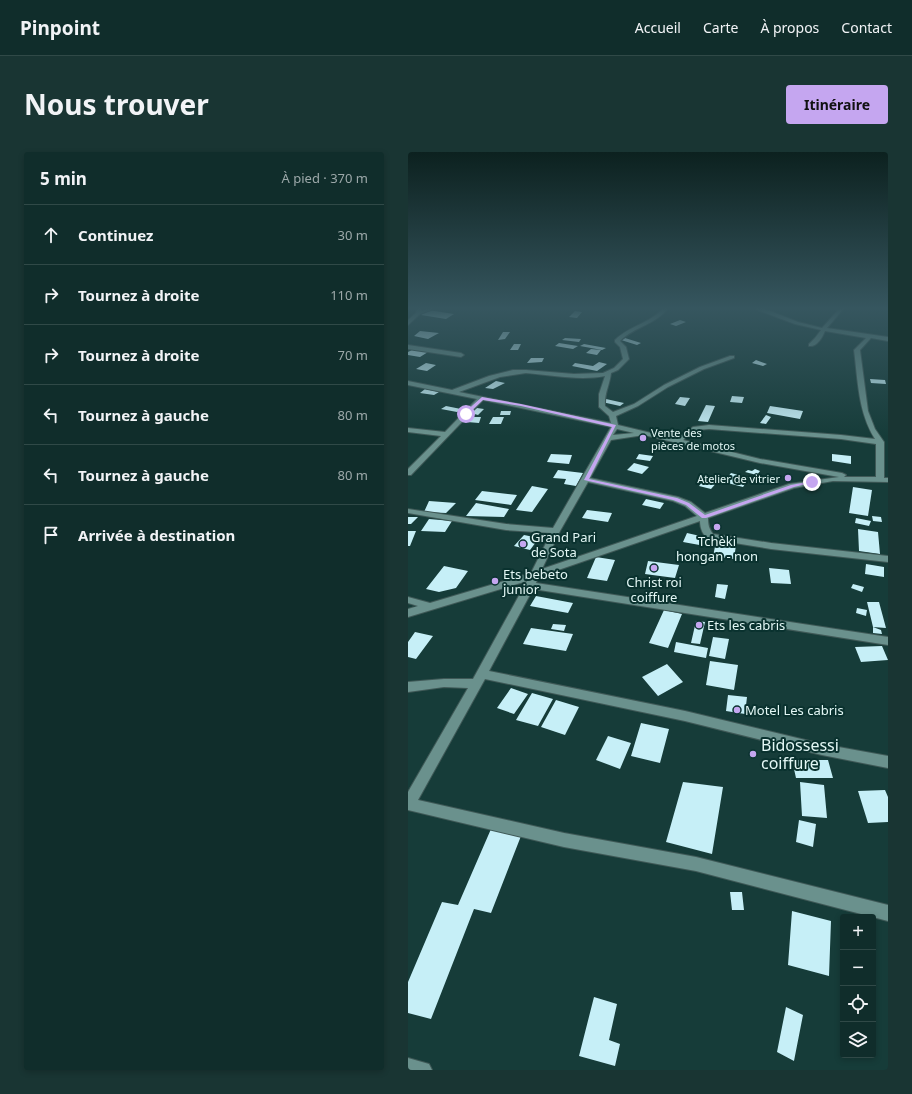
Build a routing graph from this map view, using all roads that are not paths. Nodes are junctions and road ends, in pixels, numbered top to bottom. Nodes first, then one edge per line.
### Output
1 (427, 350) edge
2 (624, 350) edge
3 (857, 350) edge
4 (461, 355) dead end
5 (732, 357) dead end
6 (609, 374) junction
7 (408, 382) edge
8 (455, 391) junction
9 (482, 398) junction
10 (612, 415) junction
11 (615, 426) junction
12 (408, 430) edge
13 (645, 433) junction
14 (445, 434) junction
15 (609, 438) junction
16 (677, 441) junction
17 (880, 442) junction
18 (408, 473) edge
19 (862, 478) junction
20 (586, 479) junction
21 (884, 479) edge
22 (408, 510) edge
23 (704, 517) junction
24 (556, 531) junction
25 (888, 559) edge
26 (533, 580) junction
27 (408, 600) edge
28 (429, 606) junction
29 (408, 613) edge
30 (888, 641) edge
31 (480, 679) junction
32 (408, 687) edge
33 (888, 762) edge
34 (408, 804) edge
35 (888, 913) edge
36 (408, 1067) edge
37 (423, 1070) edge

1 - 4 street
2 - 6 street
3 - 17 street
5 - 10 street
6 - 8 street
6 - 10 street
7 - 8 street
8 - 9 street
9 - 11 street
9 - 14 street
10 - 11 street
11 - 13 street
11 - 15 street
12 - 14 street
13 - 15 street
13 - 16 street
14 - 18 street
15 - 20 street
16 - 17 street
16 - 19 street
17 - 21 street
19 - 21 street
19 - 23 street
20 - 23 street
20 - 24 street
22 - 24 street
23 - 25 street
23 - 26 street
24 - 26 street
26 - 28 street
26 - 30 street
26 - 31 street
27 - 28 street
28 - 29 street
31 - 32 street
31 - 33 street
31 - 34 street
34 - 35 street
36 - 37 street

